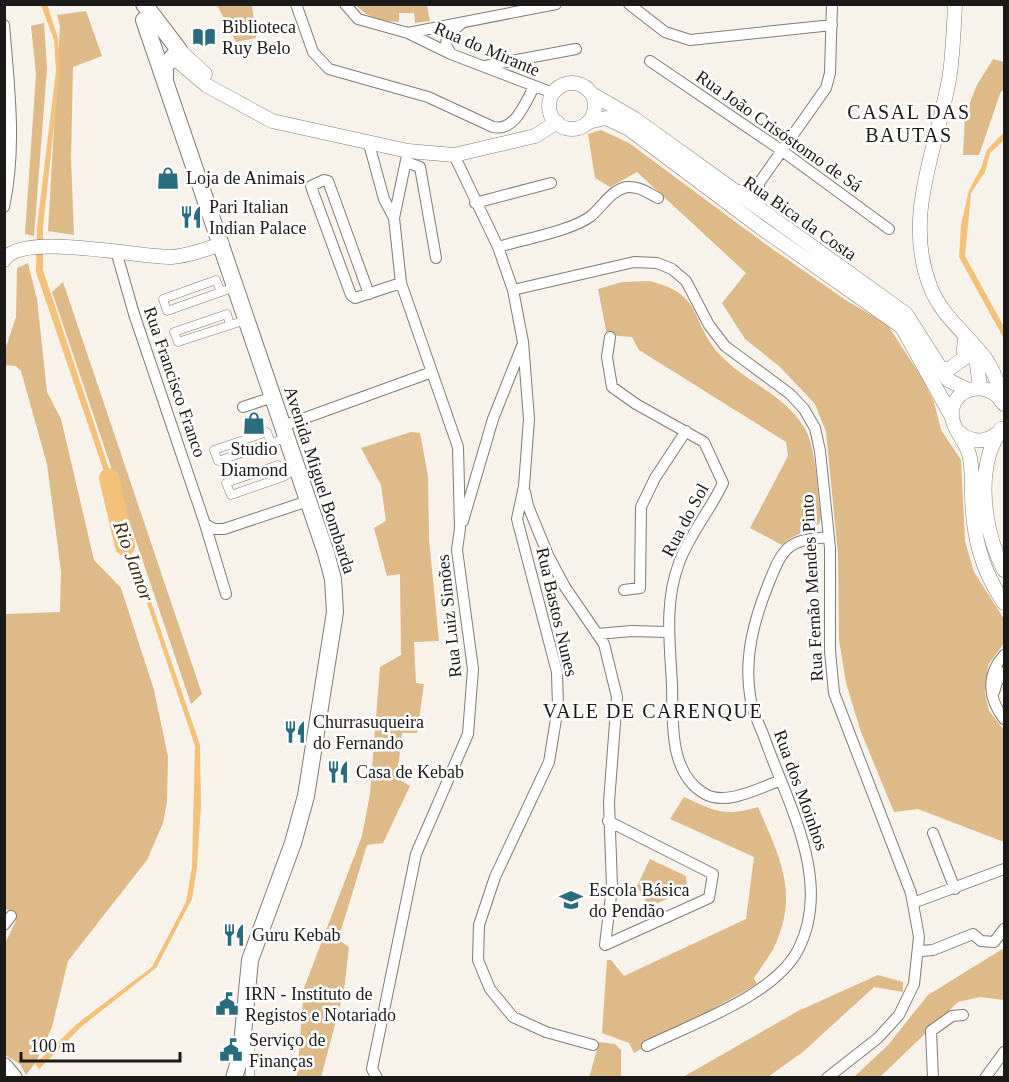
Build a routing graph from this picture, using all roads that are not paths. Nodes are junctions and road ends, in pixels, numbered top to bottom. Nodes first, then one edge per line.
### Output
1 (296, 4) edge
2 (345, 4) edge
3 (556, 4) edge
4 (629, 4) edge
5 (832, 4) edge
6 (955, 4) edge
7 (144, 9) edge
8 (466, 21) junction
9 (4, 25) edge
10 (832, 25) junction
11 (408, 33) junction
12 (576, 49) dead end
13 (176, 54) junction
14 (451, 54) junction
15 (650, 61) dead end
16 (485, 66) junction
17 (165, 78) junction
18 (534, 87) junction
19 (553, 93) junction
20 (592, 94) junction
21 (557, 122) junction
22 (588, 122) junction
23 (369, 144) junction
24 (781, 150) junction
25 (454, 155) junction
26 (407, 157) junction
27 (551, 183) dead end
28 (759, 183) junction
29 (734, 193) junction
30 (657, 198) dead end
31 (384, 199) junction
32 (398, 201) junction
33 (475, 203) junction
34 (4, 207) edge
35 (759, 211) junction
36 (394, 218) junction
37 (889, 229) dead end
38 (222, 244) junction
39 (498, 247) junction
40 (116, 251) junction
41 (5, 254) edge
42 (436, 258) dead end
43 (401, 283) junction
44 (228, 289) junction
45 (513, 290) junction
46 (369, 294) junction
47 (248, 319) junction
48 (230, 325) junction
49 (610, 337) dead end
50 (965, 338) junction
51 (523, 342) junction
52 (941, 369) junction
53 (432, 372) junction
54 (974, 389) junction
55 (273, 397) junction
56 (243, 406) dead end
57 (1004, 406) edge
58 (952, 417) junction
59 (1003, 425) edge
60 (686, 431) junction
61 (958, 432) junction
62 (280, 436) junction
63 (290, 472) junction
64 (524, 486) junction
65 (308, 501) junction
66 (205, 524) junction
67 (460, 528) junction
68 (829, 537) junction
69 (1005, 570) edge
70 (624, 590) dead end
71 (226, 594) dead end
72 (1005, 603) edge
73 (667, 632) junction
74 (597, 634) junction
75 (1005, 655) edge
76 (1005, 672) edge
77 (993, 699) junction
78 (1005, 719) edge
79 (779, 781) junction
80 (608, 821) junction
81 (933, 833) dead end
82 (1005, 870) edge
83 (954, 889) junction
84 (913, 903) junction
85 (1005, 929) edge
86 (920, 951) junction
87 (249, 971) junction
88 (963, 1015) dead end
89 (593, 1045) dead end
90 (647, 1046) dead end
91 (1005, 1052) edge
92 (4, 1066) edge
93 (15, 1077) edge
94 (234, 1077) edge
95 (250, 1077) edge
96 (377, 1077) edge
97 (827, 1077) edge
98 (933, 1077) edge
99 (985, 1077) edge

1 - 18 street
2 - 11 street, Rua do Mirante
3 - 8 street
4 - 10 street
5 - 10 street
6 - 50 street
7 - 13 main road, Avenida Miguel Bombarda
7 - 17 main road, Avenida Miguel Bombarda
8 - 11 street
8 - 14 street
9 - 34 street
10 - 24 street
11 - 14 street, Rua do Mirante
12 - 16 street
13 - 17 main road
13 - 23 street
14 - 16 street, Rua do Mirante
15 - 24 street, Rua João Crisóstomo de Sá
16 - 18 street, Rua do Mirante
17 - 38 main road, Avenida Miguel Bombarda
18 - 19 street, Rua do Mirante
19 - 20 street
19 - 21 street
20 - 22 street
20 - 29 street, Rua Bica da Costa
21 - 22 street
21 - 25 street
22 - 58 street, Rua Bica da Costa
23 - 26 street
23 - 31 street, Rua Luiz Simões
24 - 28 street
24 - 37 street, Rua João Crisóstomo de Sá
25 - 26 street
25 - 33 street, Rua Bastos Nunes
26 - 32 street, Rua Luiz Simões
26 - 42 street
27 - 33 street
28 - 29 street
28 - 35 street
29 - 35 street, Rua Bica da Costa
30 - 39 street
31 - 32 street
31 - 36 street, Rua Luiz Simões
32 - 36 street, Rua Luiz Simões
33 - 39 street, Rua Bastos Nunes
35 - 52 street, Rua Bica da Costa
36 - 43 street, Rua Luiz Simões
38 - 40 street
38 - 44 main road, Avenida Miguel Bombarda
39 - 45 street, Rua Bastos Nunes
40 - 41 street
40 - 66 street, Rua Francisco Franco
43 - 46 street
43 - 53 street, Rua Luiz Simões
44 - 44 street
44 - 47 main road, Avenida Miguel Bombarda
45 - 51 street, Rua Bastos Nunes
45 - 68 street, Rua Fernão Mendes Pinto
46 - 46 street
47 - 48 street
47 - 55 main road, Avenida Miguel Bombarda
48 - 48 street
49 - 60 street, Rua do Sol
50 - 52 street
50 - 54 street
50 - 57 street
51 - 64 street, Rua Bastos Nunes
51 - 67 street
52 - 54 street, Rua Bica da Costa
53 - 62 street
53 - 67 street, Rua Luiz Simões
54 - 57 street, Rua Bica da Costa
54 - 58 street
55 - 56 street
55 - 62 main road, Avenida Miguel Bombarda
58 - 61 street, Rua Bica da Costa
59 - 61 street
59 - 69 street
60 - 70 street
60 - 73 street, Rua do Sol
61 - 72 street, Rua Bica da Costa
62 - 62 street
62 - 63 main road, Avenida Miguel Bombarda
63 - 63 street
63 - 65 main road, Avenida Miguel Bombarda
64 - 74 street
64 - 89 street, Rua Bastos Nunes
65 - 66 street
65 - 87 main road, Avenida Miguel Bombarda
66 - 71 street, Rua Francisco Franco
67 - 96 street, Rua Luiz Simões
68 - 79 street, Rua dos Moinhos
68 - 84 street, Rua Fernão Mendes Pinto
73 - 74 street
73 - 79 street, Rua do Sol
74 - 80 street
75 - 77 street
76 - 77 street
77 - 78 street
79 - 90 street, Rua dos Moinhos
80 - 80 street
81 - 83 street
82 - 83 street
83 - 84 street
84 - 86 street, Rua Fernão Mendes Pinto
85 - 86 street
86 - 97 street, Rua Fernão Mendes Pinto
87 - 94 main road, Avenida Miguel Bombarda
87 - 95 street
88 - 98 street
91 - 99 street
92 - 93 main road

